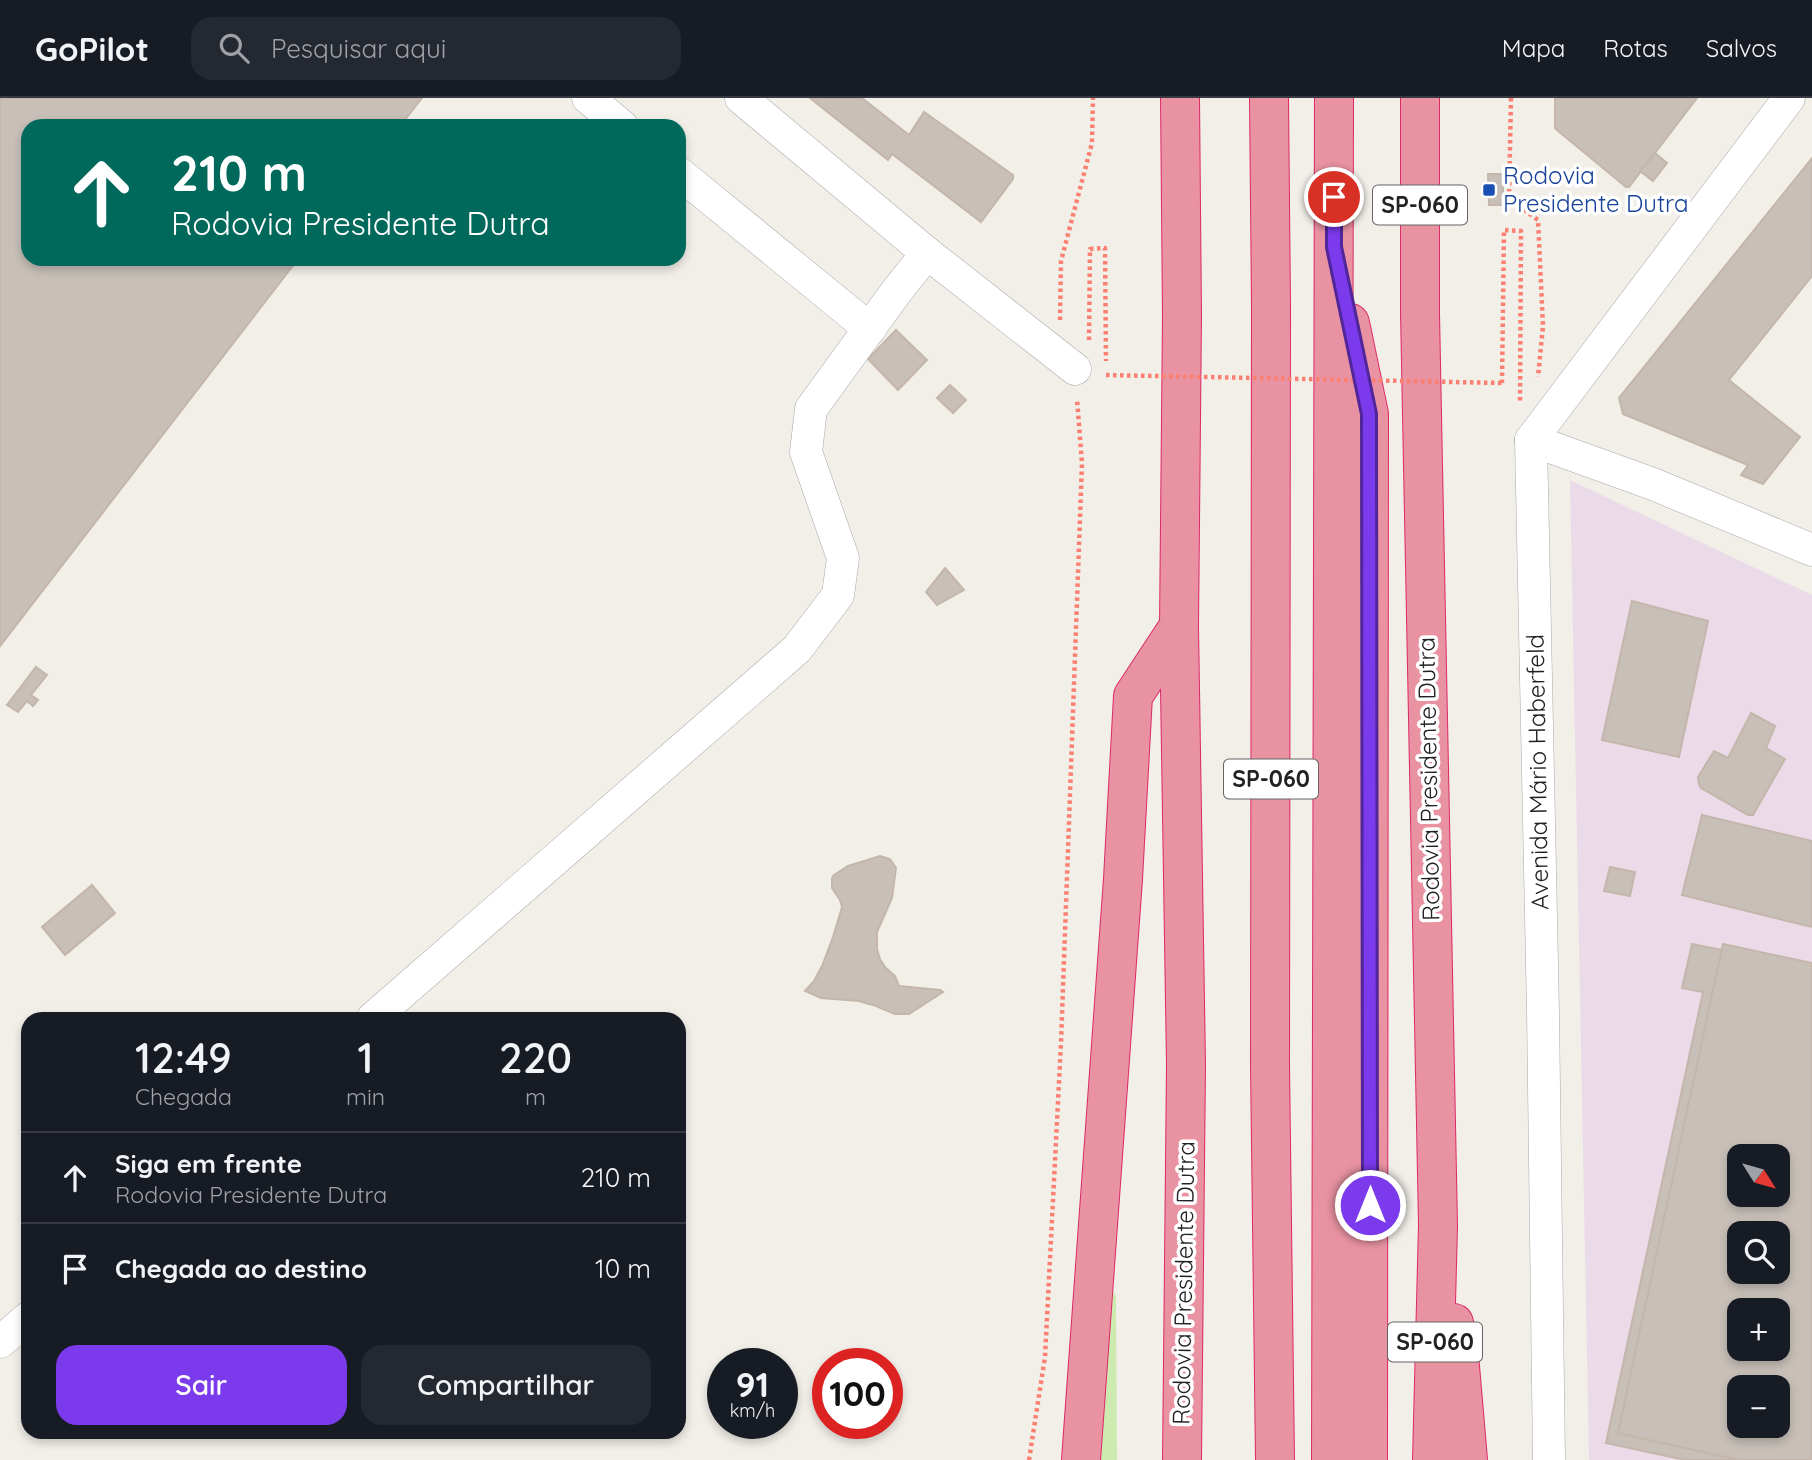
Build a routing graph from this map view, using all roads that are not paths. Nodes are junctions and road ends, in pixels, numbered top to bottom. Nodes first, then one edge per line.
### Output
1 (588, 98) edge
2 (741, 98) edge
3 (1180, 98) edge
4 (1269, 98) edge
5 (1334, 98) edge
6 (1420, 98) edge
7 (1789, 98) edge
8 (614, 119) edge
9 (686, 179) edge
10 (1334, 247) junction
11 (927, 253) junction
12 (870, 330) junction
13 (1082, 359) road end
14 (1526, 426) junction
15 (1812, 550) edge
16 (1179, 626) junction
17 (380, 1012) edge
18 (1438, 1224) junction
19 (21, 1324) edge
20 (0, 1342) edge
21 (1081, 1460) edge
22 (1182, 1460) edge
23 (1275, 1460) edge
24 (1331, 1460) edge
25 (1368, 1460) edge
26 (1432, 1460) edge
27 (1468, 1460) edge
28 (1549, 1460) edge

1 - 8 street
2 - 11 street
3 - 16 highway, Rodovia Presidente Dutra
4 - 23 highway, SP-060
5 - 10 highway, SP-060
6 - 18 highway, Rodovia Presidente Dutra / SP-060
7 - 14 street
9 - 12 street
10 - 24 highway, SP-060
10 - 25 highway
11 - 12 street
11 - 13 street
12 - 17 street
14 - 15 street
14 - 28 street, Avenida Mário Haberfeld
16 - 21 highway
16 - 22 highway, Rodovia Presidente Dutra
18 - 26 highway, Rodovia Presidente Dutra / SP-060
18 - 27 highway
19 - 20 street

